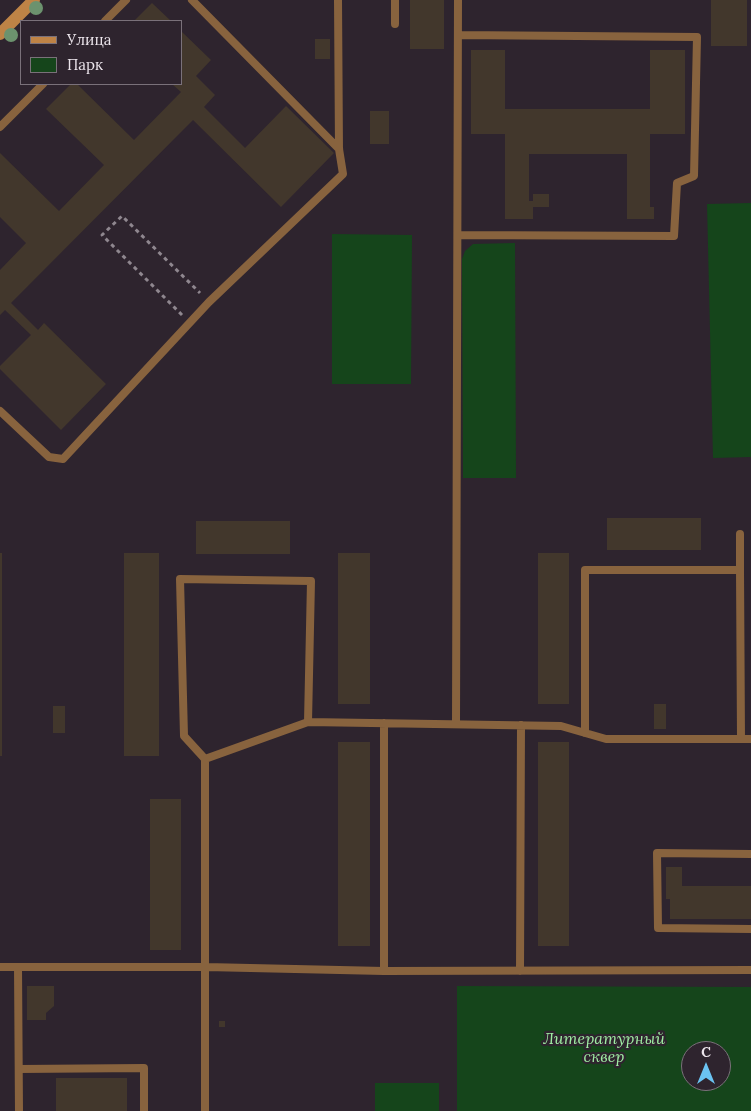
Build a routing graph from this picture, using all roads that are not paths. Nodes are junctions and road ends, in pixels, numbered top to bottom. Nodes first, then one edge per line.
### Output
1 (34, 0) edge
2 (126, 0) edge
3 (192, 0) edge
4 (338, 0) edge
5 (395, 0) edge
6 (458, 0) edge
7 (106, 20) edge
8 (394, 24) dead end
9 (0, 34) edge
10 (458, 35) junction
11 (42, 85) edge
12 (0, 127) edge
13 (339, 149) junction
14 (458, 235) junction
15 (0, 411) edge
16 (740, 534) dead end
17 (740, 570) junction
18 (308, 722) junction
19 (384, 723) junction
20 (456, 724) junction
21 (521, 725) junction
22 (585, 733) junction
23 (741, 739) junction
24 (751, 739) edge
25 (205, 759) junction
26 (751, 854) edge
27 (751, 929) edge
28 (0, 967) edge
29 (18, 967) junction
30 (206, 967) junction
31 (751, 970) edge
32 (384, 971) junction
33 (520, 971) junction
34 (19, 1069) junction
35 (19, 1111) edge
36 (144, 1111) edge
37 (205, 1111) edge

1 - 9 street
2 - 7 lane
3 - 13 lane
4 - 13 lane
5 - 8 lane
6 - 10 lane
10 - 14 lane
10 - 14 lane
11 - 12 lane
13 - 15 lane
14 - 20 lane
16 - 17 lane
17 - 22 lane
17 - 23 lane
18 - 19 lane
18 - 25 lane
18 - 25 lane
19 - 20 lane
19 - 32 lane
20 - 21 lane
21 - 22 lane
21 - 33 lane
22 - 23 lane
23 - 24 lane
25 - 30 lane
26 - 27 lane
28 - 29 lane
29 - 30 lane
29 - 34 lane
30 - 32 lane
30 - 37 lane
31 - 33 lane
32 - 33 lane
34 - 35 lane
34 - 36 lane

